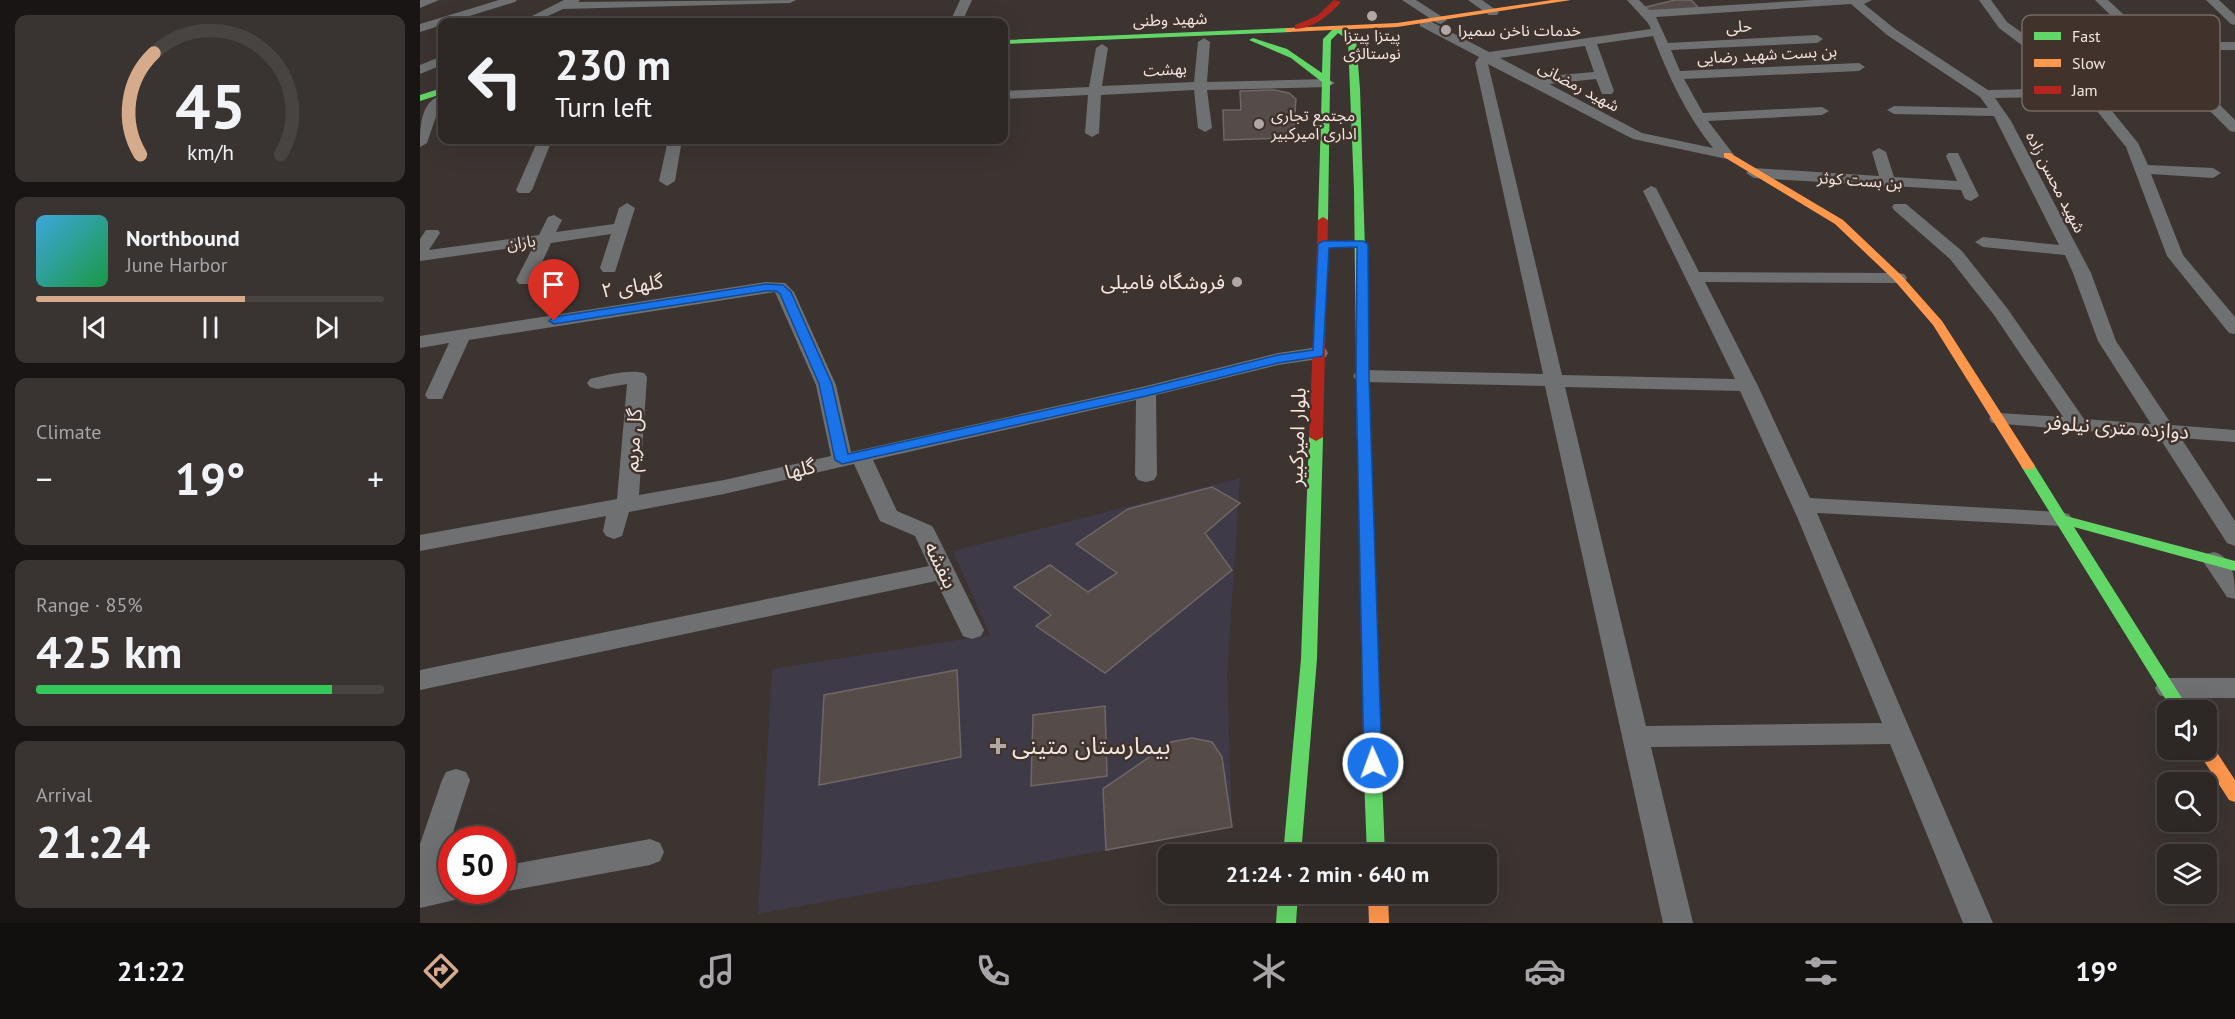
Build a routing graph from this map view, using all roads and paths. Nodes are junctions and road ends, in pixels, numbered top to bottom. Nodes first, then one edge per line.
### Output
1 (433, 0) edge
2 (511, 0) edge
3 (790, 0) edge
4 (966, 0) edge
5 (1408, 0) edge
6 (1474, 0) edge
7 (1567, 0) edge
8 (1633, 0) edge
9 (1859, 0) edge
10 (1985, 0) edge
11 (2101, 0) edge
12 (2212, 0) edge
13 (1337, 1) edge
14 (568, 3) edge
15 (420, 4) edge
16 (1493, 12) junction
17 (1648, 14) junction
18 (2117, 15) edge
19 (452, 18) edge
20 (535, 18) edge
21 (958, 18) edge
22 (1441, 20) junction
23 (2235, 21) edge
24 (438, 22) edge
25 (1424, 23) junction
26 (1397, 25) junction
27 (420, 28) edge
28 (1612, 28) dead end
29 (1338, 29) junction
30 (1273, 32) junction
31 (1657, 32) junction
32 (1224, 34) junction
33 (1625, 36) junction
34 (1817, 39) dead end
35 (2022, 39) edge
36 (1008, 42) edge
37 (1204, 42) dead end
38 (1590, 42) junction
39 (2235, 46) edge
40 (1663, 47) junction
41 (2220, 47) edge
42 (1102, 48) dead end
43 (1488, 56) junction
44 (1354, 60) junction
45 (438, 62) edge
46 (1859, 67) dead end
47 (420, 70) edge
48 (1601, 75) junction
49 (1676, 75) junction
50 (438, 77) edge
51 (1534, 81) junction
52 (1328, 83) junction
53 (1200, 86) junction
54 (438, 90) edge
55 (1095, 90) junction
56 (420, 91) edge
57 (438, 91) edge
58 (1607, 91) dead end
59 (2022, 91) edge
60 (1985, 94) junction
61 (1008, 95) edge
62 (420, 98) edge
63 (438, 102) edge
64 (1894, 110) dead end
65 (1822, 111) dead end
66 (2104, 111) edge
67 (2218, 111) edge
68 (1998, 112) junction
69 (1698, 117) junction
70 (1205, 128) dead end
71 (2235, 128) edge
72 (438, 134) edge
73 (1092, 134) dead end
74 (422, 138) edge
75 (543, 144) edge
76 (674, 144) edge
77 (1879, 152) dead end
78 (1727, 155) junction
79 (1953, 156) dead end
80 (2142, 169) junction
81 (1754, 173) junction
82 (2213, 173) dead end
83 (667, 181) dead end
84 (1888, 182) junction
85 (524, 190) dead end
86 (1651, 191) dead end
87 (1900, 207) dead end
88 (627, 208) dead end
89 (554, 220) dead end
90 (621, 228) junction
91 (432, 233) dead end
92 (545, 239) junction
93 (1983, 242) dead end
94 (1333, 244) junction
95 (1363, 244) junction
96 (420, 251) edge
97 (2070, 251) junction
98 (420, 256) edge
99 (609, 268) dead end
100 (1692, 277) junction
101 (1898, 278) junction
102 (525, 279) dead end
103 (779, 287) joint
104 (2235, 329) edge
105 (461, 336) junction
106 (420, 342) edge
107 (1319, 353) junction
108 (1363, 376) junction
109 (1554, 382) junction
110 (597, 383) dead end
111 (1748, 385) junction
112 (1146, 392) junction
113 (435, 395) dead end
114 (1999, 419) junction
115 (2078, 424) junction
116 (2163, 431) junction
117 (2235, 436) edge
118 (851, 458) junction
119 (1146, 476) dead end
120 (624, 504) junction
121 (1802, 505) junction
122 (2061, 519) junction
123 (614, 531) dead end
124 (2235, 538) edge
125 (420, 543) edge
126 (2224, 563) edge
127 (945, 571) junction
128 (2235, 591) edge
129 (972, 630) dead end
130 (420, 680) edge
131 (2168, 688) junction
132 (2235, 688) edge
133 (2175, 700) edge
134 (1898, 733) junction
135 (1636, 737) junction
136 (2212, 760) edge
137 (456, 780) dead end
138 (2235, 795) edge
139 (1293, 844) edge
140 (1377, 844) edge
141 (650, 852) dead end
142 (516, 876) edge
143 (420, 887) edge
144 (438, 892) edge
145 (420, 895) edge
146 (1287, 904) edge
147 (1378, 904) edge
148 (1286, 923) edge
149 (1379, 923) edge
150 (1678, 923) edge
151 (1978, 923) edge

1 - 15 street
2 - 19 street
3 - 14 street
4 - 21 street
5 - 22 street
6 - 16 street
7 - 16 main road
8 - 17 street
9 - 17 street
9 - 60 street, شهید محسن زاده
10 - 35 street
11 - 18 street
12 - 23 street
13 - 29 main road
13 - 30 main road
14 - 20 street
16 - 22 main road
17 - 31 street
22 - 25 main road
24 - 27 street
25 - 26 main road
25 - 43 street, شهید رمضانی
26 - 29 main road, شهید وطنی
26 - 44 main road
28 - 33 street
29 - 30 main road, شهید وطنی
29 - 44 main road
29 - 52 main road, بلوار امیرکبیر
30 - 32 main road, شهید وطنی
31 - 33 street
31 - 40 street
32 - 36 main road, شهید وطنی
32 - 52 main road
33 - 38 street
34 - 40 street, حلی
37 - 53 street
38 - 43 street
38 - 48 street
39 - 41 street
40 - 49 street
42 - 55 street
43 - 51 street, شهید رمضانی
43 - 109 street
44 - 95 main road
45 - 47 street
45 - 50 street
46 - 49 street, بن بست شهید رضایی
48 - 51 street
48 - 58 street
49 - 69 street
51 - 78 street, شهید رمضانی
52 - 53 street, بهشت
52 - 94 main road, بلوار امیرکبیر
53 - 55 street, بهشت
53 - 70 street
54 - 56 main road
55 - 61 street, بهشت
55 - 73 street
57 - 62 main road
59 - 60 street
60 - 68 street, شهید محسن زاده
63 - 74 street
64 - 68 street
65 - 69 street
66 - 80 street
67 - 71 street
68 - 97 street, شهید محسن زاده
69 - 78 street
72 - 74 street
75 - 85 street
76 - 83 street
77 - 84 street
78 - 81 main road
79 - 84 street, بن بست کوثر
80 - 82 street
80 - 104 street
81 - 84 street, بن بست کوثر
81 - 101 main road
86 - 100 street
87 - 115 street
88 - 90 street
89 - 92 street
90 - 92 street, باران
90 - 99 street
91 - 96 street
92 - 98 street, باران
92 - 102 street
93 - 97 street
94 - 95 main road
94 - 107 main road, بلوار امیرکبیر
95 - 108 main road
97 - 116 street, شهید محسن زاده
100 - 101 street
100 - 111 street
101 - 114 main road
103 - 105 street, گلهای ۲
103 - 118 street, بنفشه
105 - 106 street, گلهای ۲
105 - 113 street
107 - 112 street, گلها
107 - 139 main road, بلوار امیرکبیر
108 - 109 street
108 - 140 main road
109 - 111 street
109 - 135 street
110 - 120 street, گل مریم
111 - 121 street
112 - 118 street, گلها
112 - 119 street
114 - 115 street, دوازده متری نیلوفر
114 - 122 main road
115 - 116 street, دوازده متری نیلوفر
116 - 117 street, دوازده متری نیلوفر
116 - 124 street, شهید محسن زاده
118 - 120 street, گلها
118 - 127 street, بنفشه
120 - 123 street, گل مریم
120 - 125 street, گلها
121 - 122 street
121 - 134 street
122 - 126 main road
122 - 131 main road
126 - 128 street
127 - 129 street, بنفشه
127 - 130 street
131 - 132 street
131 - 133 main road
134 - 135 street
134 - 151 street
135 - 150 street
136 - 138 main road
137 - 143 street
141 - 142 street
144 - 145 street
146 - 148 main road
147 - 149 main road

